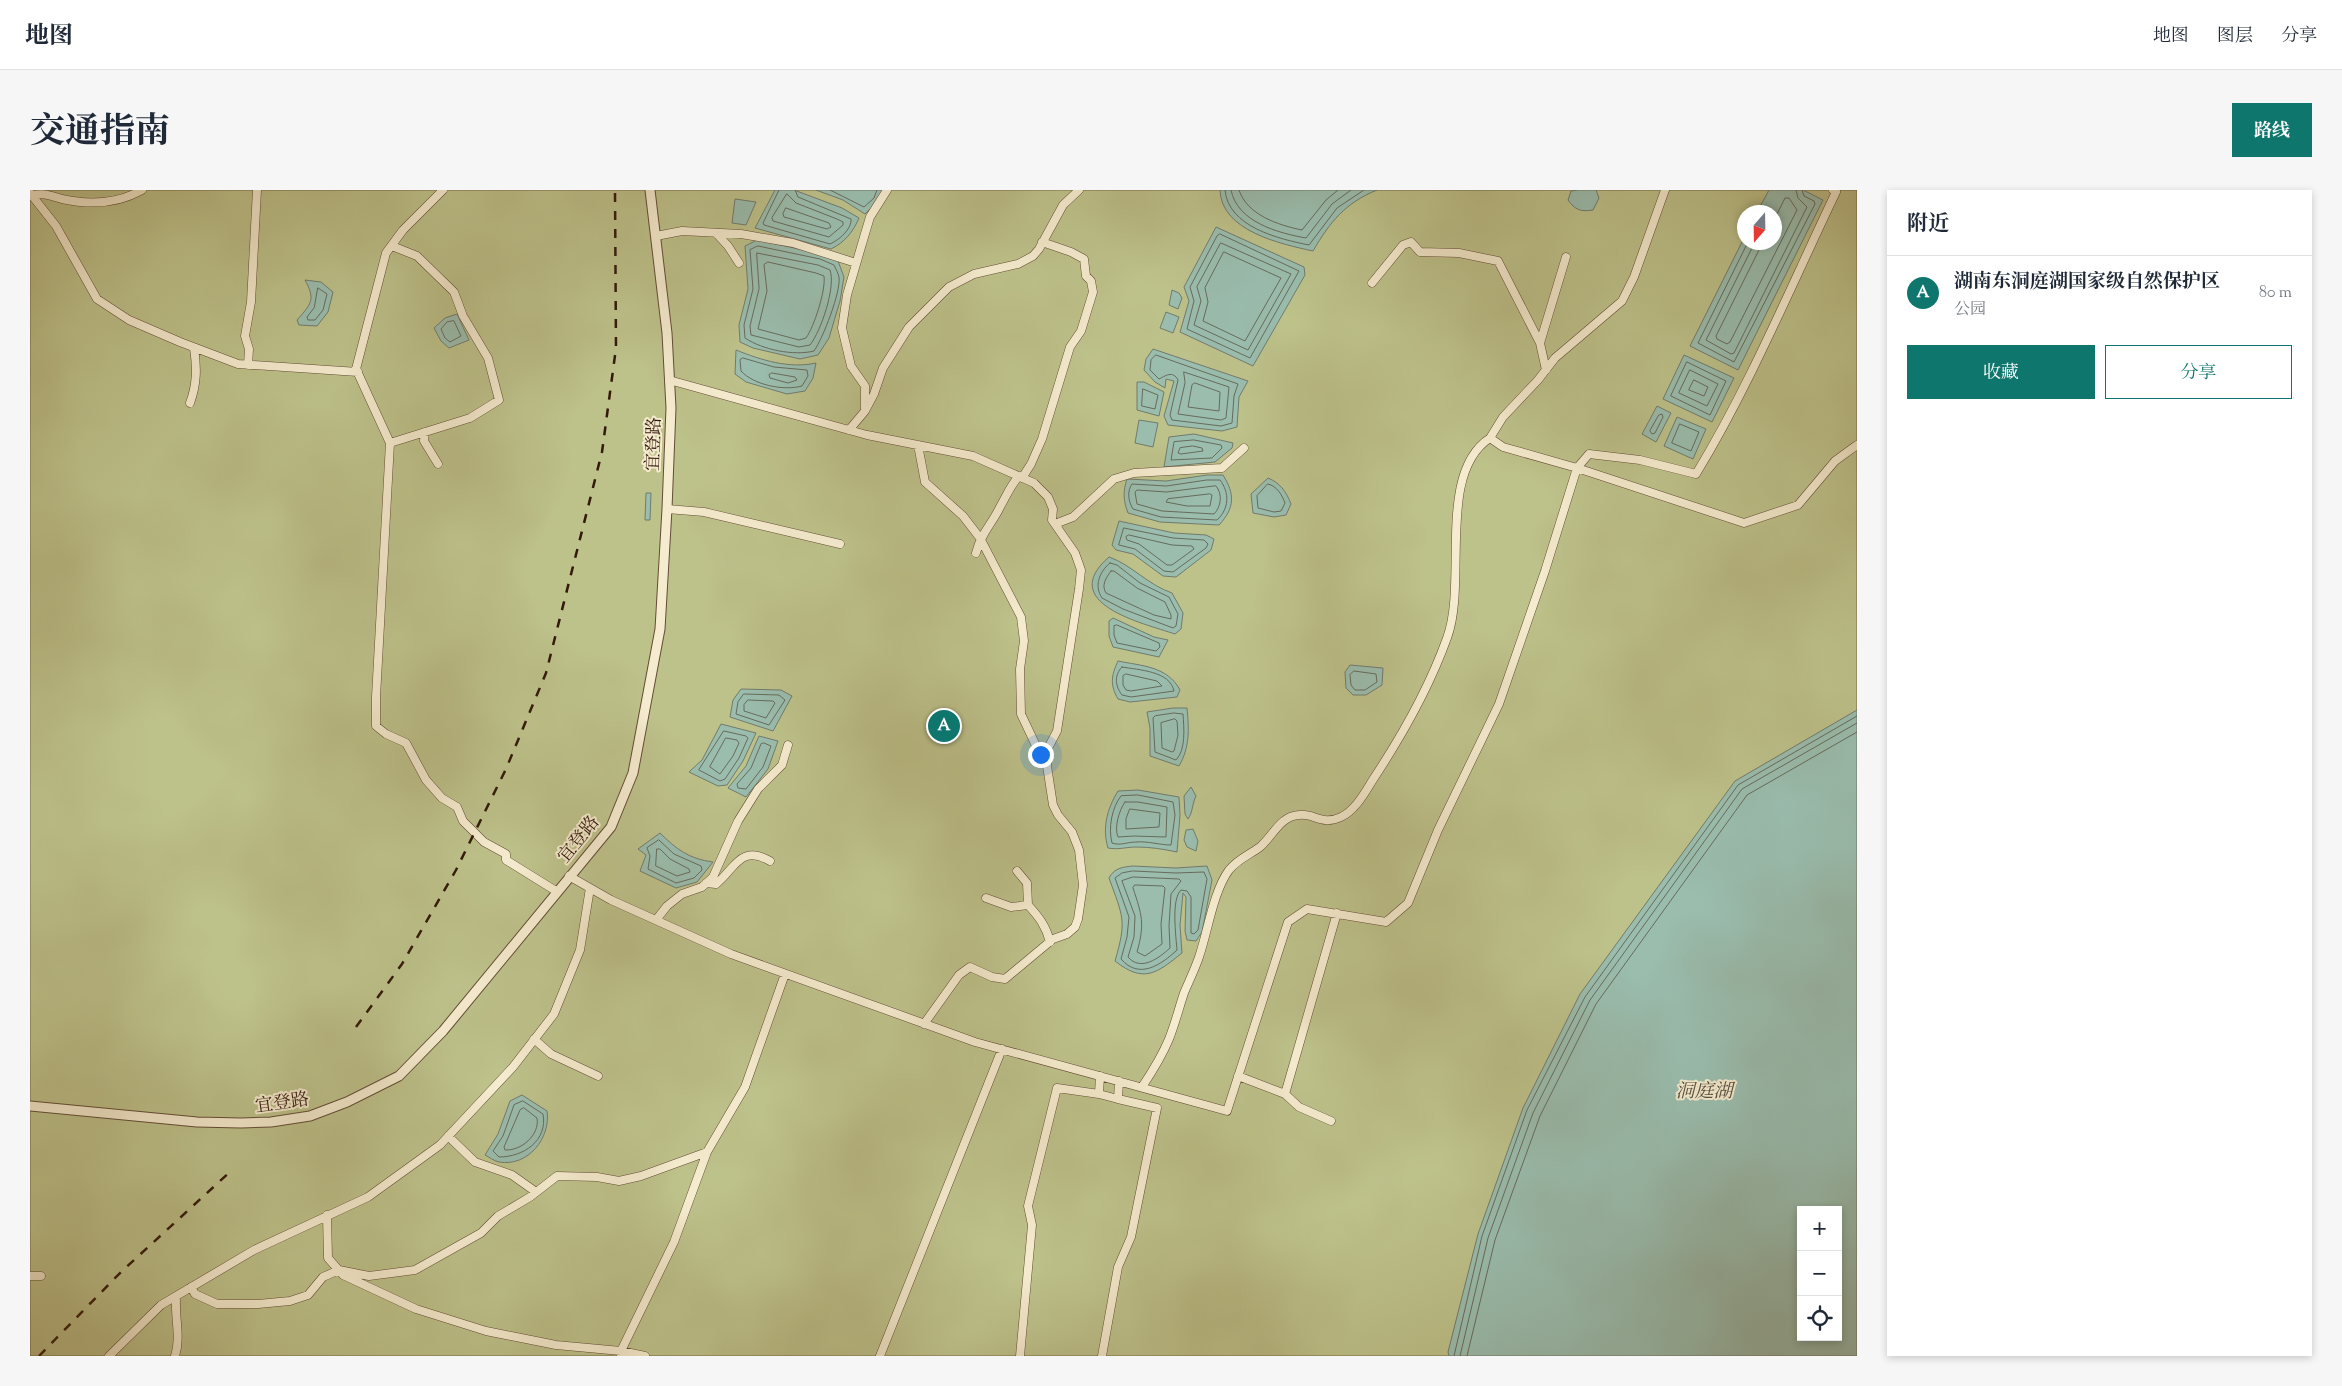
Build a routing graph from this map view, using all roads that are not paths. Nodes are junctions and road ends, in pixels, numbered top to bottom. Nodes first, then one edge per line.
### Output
1 (142, 190) edge
2 (258, 190) edge
3 (443, 190) edge
4 (650, 190) edge
5 (887, 190) edge
6 (1079, 190) edge
7 (1665, 190) edge
8 (1833, 190) edge
9 (31, 194) edge
10 (716, 234) junction
11 (656, 236) junction
12 (1042, 242) junction
13 (392, 246) junction
14 (1566, 257) dead end
15 (739, 263) dead end
16 (856, 263) junction
17 (1372, 283) dead end
18 (1540, 343) junction
19 (194, 348) junction
20 (248, 365) junction
21 (1546, 370) junction
22 (358, 372) junction
23 (669, 380) junction
24 (190, 403) dead end
25 (865, 411) junction
26 (849, 430) junction
27 (425, 432) junction
28 (1490, 438) junction
29 (390, 443) junction
30 (918, 445) junction
31 (1857, 445) edge
32 (1244, 448) dead end
33 (438, 464) dead end
34 (1577, 468) junction
35 (1020, 477) junction
36 (667, 509) junction
37 (1054, 524) junction
38 (980, 538) junction
39 (840, 544) dead end
40 (976, 553) dead end
41 (788, 745) dead end
42 (1047, 759) junction
43 (770, 861) dead end
44 (1017, 871) dead end
45 (569, 876) junction
46 (706, 883) junction
47 (590, 888) junction
48 (556, 891) junction
49 (986, 898) dead end
50 (1028, 905) junction
51 (1337, 913) junction
52 (656, 920) junction
53 (1050, 942) junction
54 (785, 974) junction
55 (924, 1024) junction
56 (534, 1039) junction
57 (1002, 1049) junction
58 (598, 1076) dead end
59 (1100, 1076) junction
60 (1238, 1076) junction
61 (1120, 1081) junction
62 (1142, 1087) junction
63 (1098, 1094) junction
64 (1285, 1094) junction
65 (1118, 1098) junction
66 (30, 1106) edge
67 (1331, 1121) dead end
68 (448, 1136) junction
69 (707, 1152) junction
70 (536, 1192) junction
71 (327, 1215) junction
72 (339, 1270) junction
73 (30, 1276) edge
74 (41, 1276) dead end
75 (190, 1287) junction
76 (176, 1300) dead end
77 (621, 1353) edge
78 (108, 1356) edge
79 (175, 1356) edge
80 (645, 1356) edge
81 (880, 1356) edge
82 (1020, 1356) edge
83 (1102, 1356) edge

1 - 9 street
2 - 20 street
3 - 13 street
4 - 11 street, 宜登路
5 - 16 street
6 - 12 street
7 - 21 street
8 - 34 street
9 - 19 street
10 - 11 street
10 - 15 street
10 - 16 street
11 - 23 street, 宜登路
12 - 25 street
12 - 35 street
13 - 22 street
13 - 27 street
14 - 18 street
16 - 25 street
17 - 18 street
18 - 21 street
19 - 20 street
19 - 24 street
20 - 22 street
21 - 28 street
22 - 29 street
23 - 26 street
23 - 36 street, 宜登路
25 - 26 street
26 - 30 street
27 - 29 street
27 - 33 street
28 - 34 street
28 - 62 street
29 - 48 street
30 - 35 street
30 - 38 street
31 - 34 street
32 - 37 street
34 - 51 street
35 - 37 street
35 - 38 street
36 - 39 street
36 - 45 street, 宜登路
37 - 42 street
38 - 40 street
38 - 42 street
41 - 46 street
42 - 53 street
43 - 46 street
44 - 50 street
45 - 47 street
45 - 48 street, 宜登路
46 - 52 street
47 - 52 street
47 - 56 street
48 - 66 street, 宜登路
49 - 50 street
50 - 53 street
51 - 60 street
51 - 64 street
52 - 54 street
53 - 55 street
54 - 55 street
54 - 69 street
55 - 57 street
56 - 58 street
56 - 68 street
57 - 59 street
57 - 81 street
59 - 61 street
59 - 63 street
60 - 62 street
60 - 64 street
61 - 62 street
61 - 65 street
63 - 65 street
63 - 82 street
64 - 67 street
65 - 83 street
68 - 70 street
68 - 71 street
69 - 70 street
69 - 77 street
70 - 72 street
71 - 72 street
71 - 75 street
72 - 75 street
72 - 77 street
73 - 74 street
75 - 78 street
76 - 79 street
77 - 80 street

